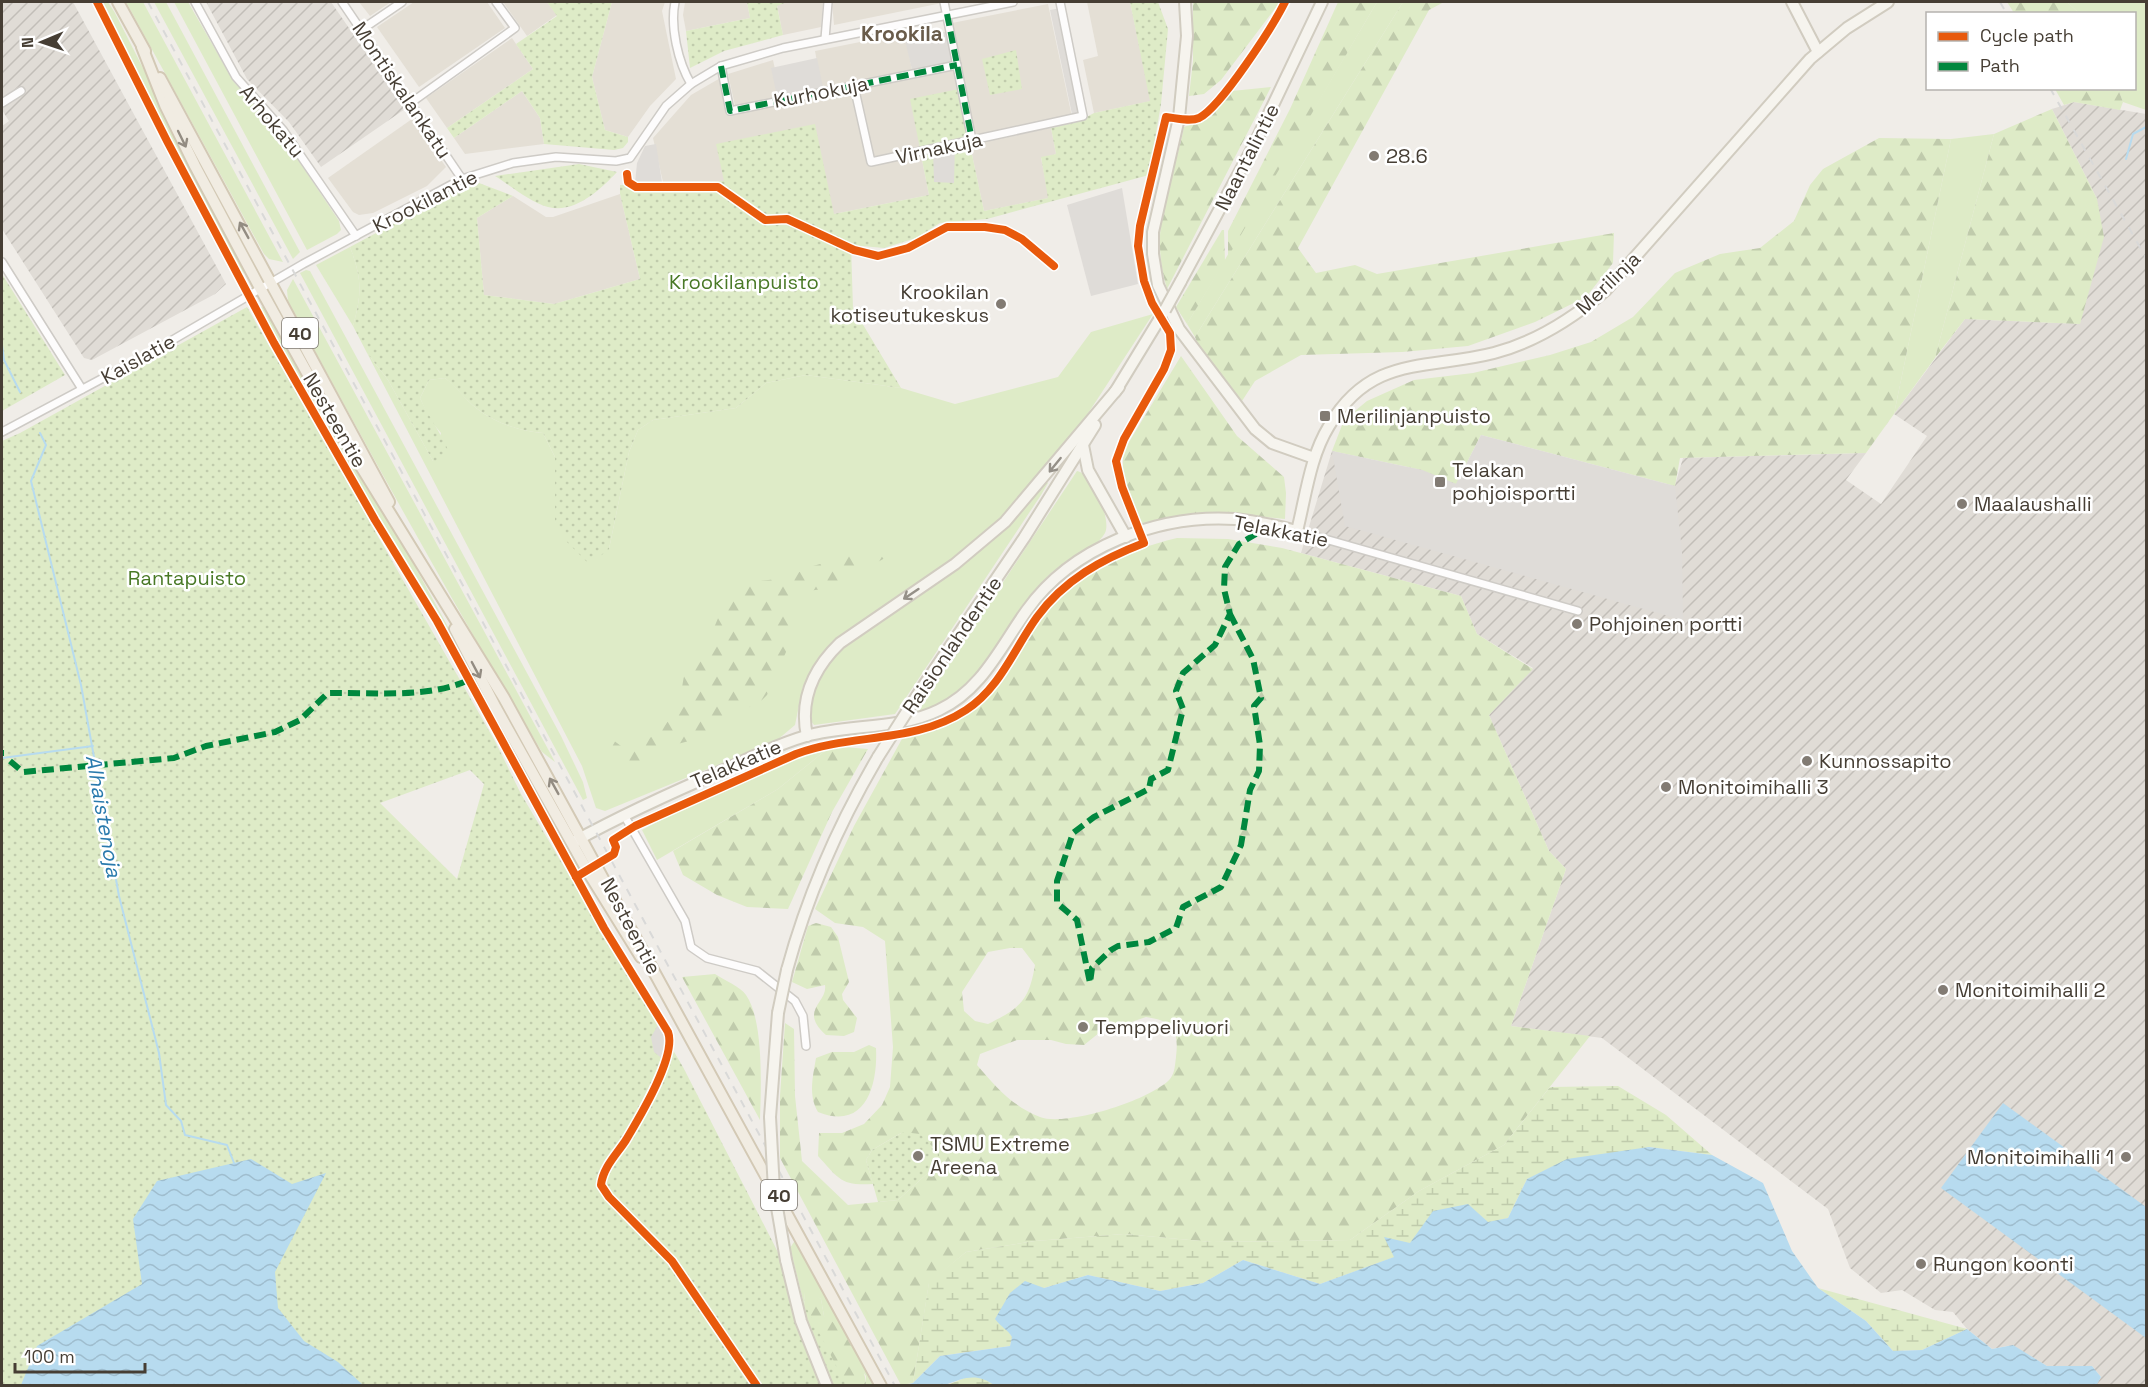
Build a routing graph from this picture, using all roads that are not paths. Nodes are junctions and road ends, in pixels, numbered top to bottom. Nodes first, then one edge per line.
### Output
1 (118, 2) edge
2 (195, 2) edge
3 (342, 2) edge
4 (402, 2) edge
5 (496, 2) edge
6 (675, 2) edge
7 (828, 2) edge
8 (944, 2) edge
9 (1013, 2) edge
10 (1060, 2) edge
11 (1185, 2) edge
12 (1322, 2) edge
13 (1792, 2) edge
14 (1888, 2) edge
15 (947, 14) junction
16 (361, 30) junction
17 (825, 39) junction
18 (142, 47) junction
19 (1818, 52) junction
20 (957, 65) junction
21 (721, 66) junction
22 (691, 84) junction
23 (854, 86) junction
24 (21, 91) dead end
25 (412, 102) junction
26 (2, 103) edge
27 (972, 141) junction
28 (462, 179) junction
29 (356, 236) junction
30 (2, 262) edge
31 (272, 281) junction
32 (260, 288) junction
33 (1165, 310) joint
34 (1119, 387) junction
35 (82, 389) junction
36 (2, 432) edge
37 (1083, 445) junction
38 (1314, 458) junction
39 (1297, 531) junction
40 (404, 533) junction
41 (1126, 537) junction
42 (442, 598) junction
43 (1578, 611) dead end
44 (807, 736) junction
45 (624, 815) junction
46 (582, 837) junction
47 (572, 843) junction
48 (674, 1006) junction
49 (806, 1046) dead end
50 (827, 1386) edge
51 (881, 1386) edge

1 - 18 main road, Nesteentie / 40
2 - 29 street, Arhokatu
3 - 16 street, Montiskalankatu
4 - 16 street
5 - 25 street
6 - 22 street
7 - 17 street
8 - 15 street
9 - 15 street
10 - 27 street, Virnakuja
11 - 38 street
12 - 33 street, Naantalintie, bridge
13 - 19 street
14 - 19 street, Merilinja
15 - 17 street
15 - 20 street
16 - 25 street, Montiskalankatu
17 - 21 street
31 -> 18 main road, Nesteentie / 40
18 -> 32 main road, Nesteentie / 40
19 - 38 street, Merilinja
20 - 23 street, Kurhokuja
20 - 27 street
21 - 22 street
21 - 23 street, Kurhokuja
22 - 28 street, Krookilantie
23 - 27 street, Virnakuja
24 - 26 street
25 - 28 street, Montiskalankatu
28 - 29 street, Krookilantie
29 - 31 street, Krookilantie
30 - 35 street
31 - 32 street, Kaislatie
31 - 40 main road, Nesteentie / 40
32 - 35 street, Kaislatie
32 - 40 main road, Nesteentie / 40
33 - 34 street, Raisionlahdentie
34 - 37 street, Raisionlahdentie
34 -> 44 street
35 - 36 street, Kaislatie
37 - 41 street
37 - 50 street, Raisionlahdentie, bridge
38 - 39 street, Merilinja
39 - 41 street, Telakkatie
39 - 43 street, Telakkatie
40 - 42 main road, Nesteentie / 40
41 - 44 street, Telakkatie
46 -> 42 main road, Nesteentie / 40
42 -> 47 main road, Nesteentie / 40
44 - 45 street, Telakkatie
45 - 46 street, Telakkatie
45 - 49 street
46 - 47 street, Telakkatie
46 - 48 main road, Nesteentie / 40
47 - 48 main road, Nesteentie / 40
48 - 51 main road, Nesteentie / 40

